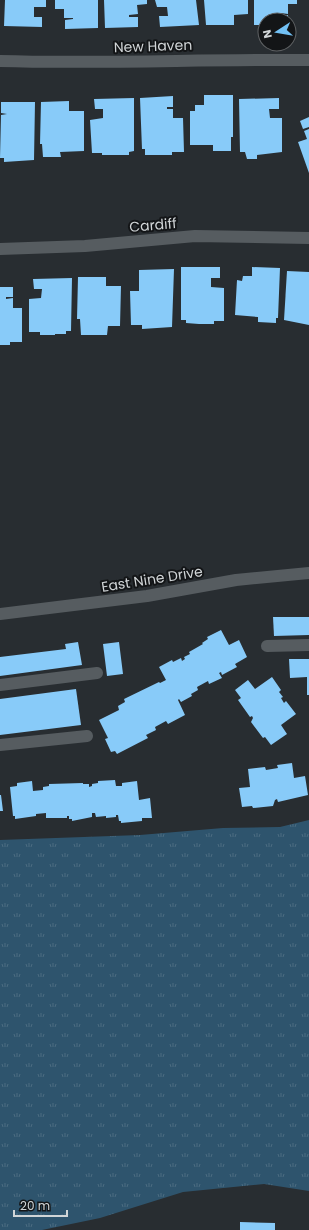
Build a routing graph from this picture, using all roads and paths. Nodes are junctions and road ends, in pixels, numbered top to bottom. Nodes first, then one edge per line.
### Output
1 (308, 60) dead end
2 (0, 61) edge
3 (309, 238) edge
4 (0, 249) edge
5 (309, 574) edge
6 (0, 614) edge
7 (268, 646) dead end
8 (309, 646) edge
9 (96, 673) dead end
10 (0, 685) edge
11 (87, 736) dead end
12 (0, 745) edge

1 - 2 street, New Haven
3 - 4 street, Cardiff
5 - 6 street, East Nine Drive
7 - 8 street
9 - 10 street
11 - 12 street

